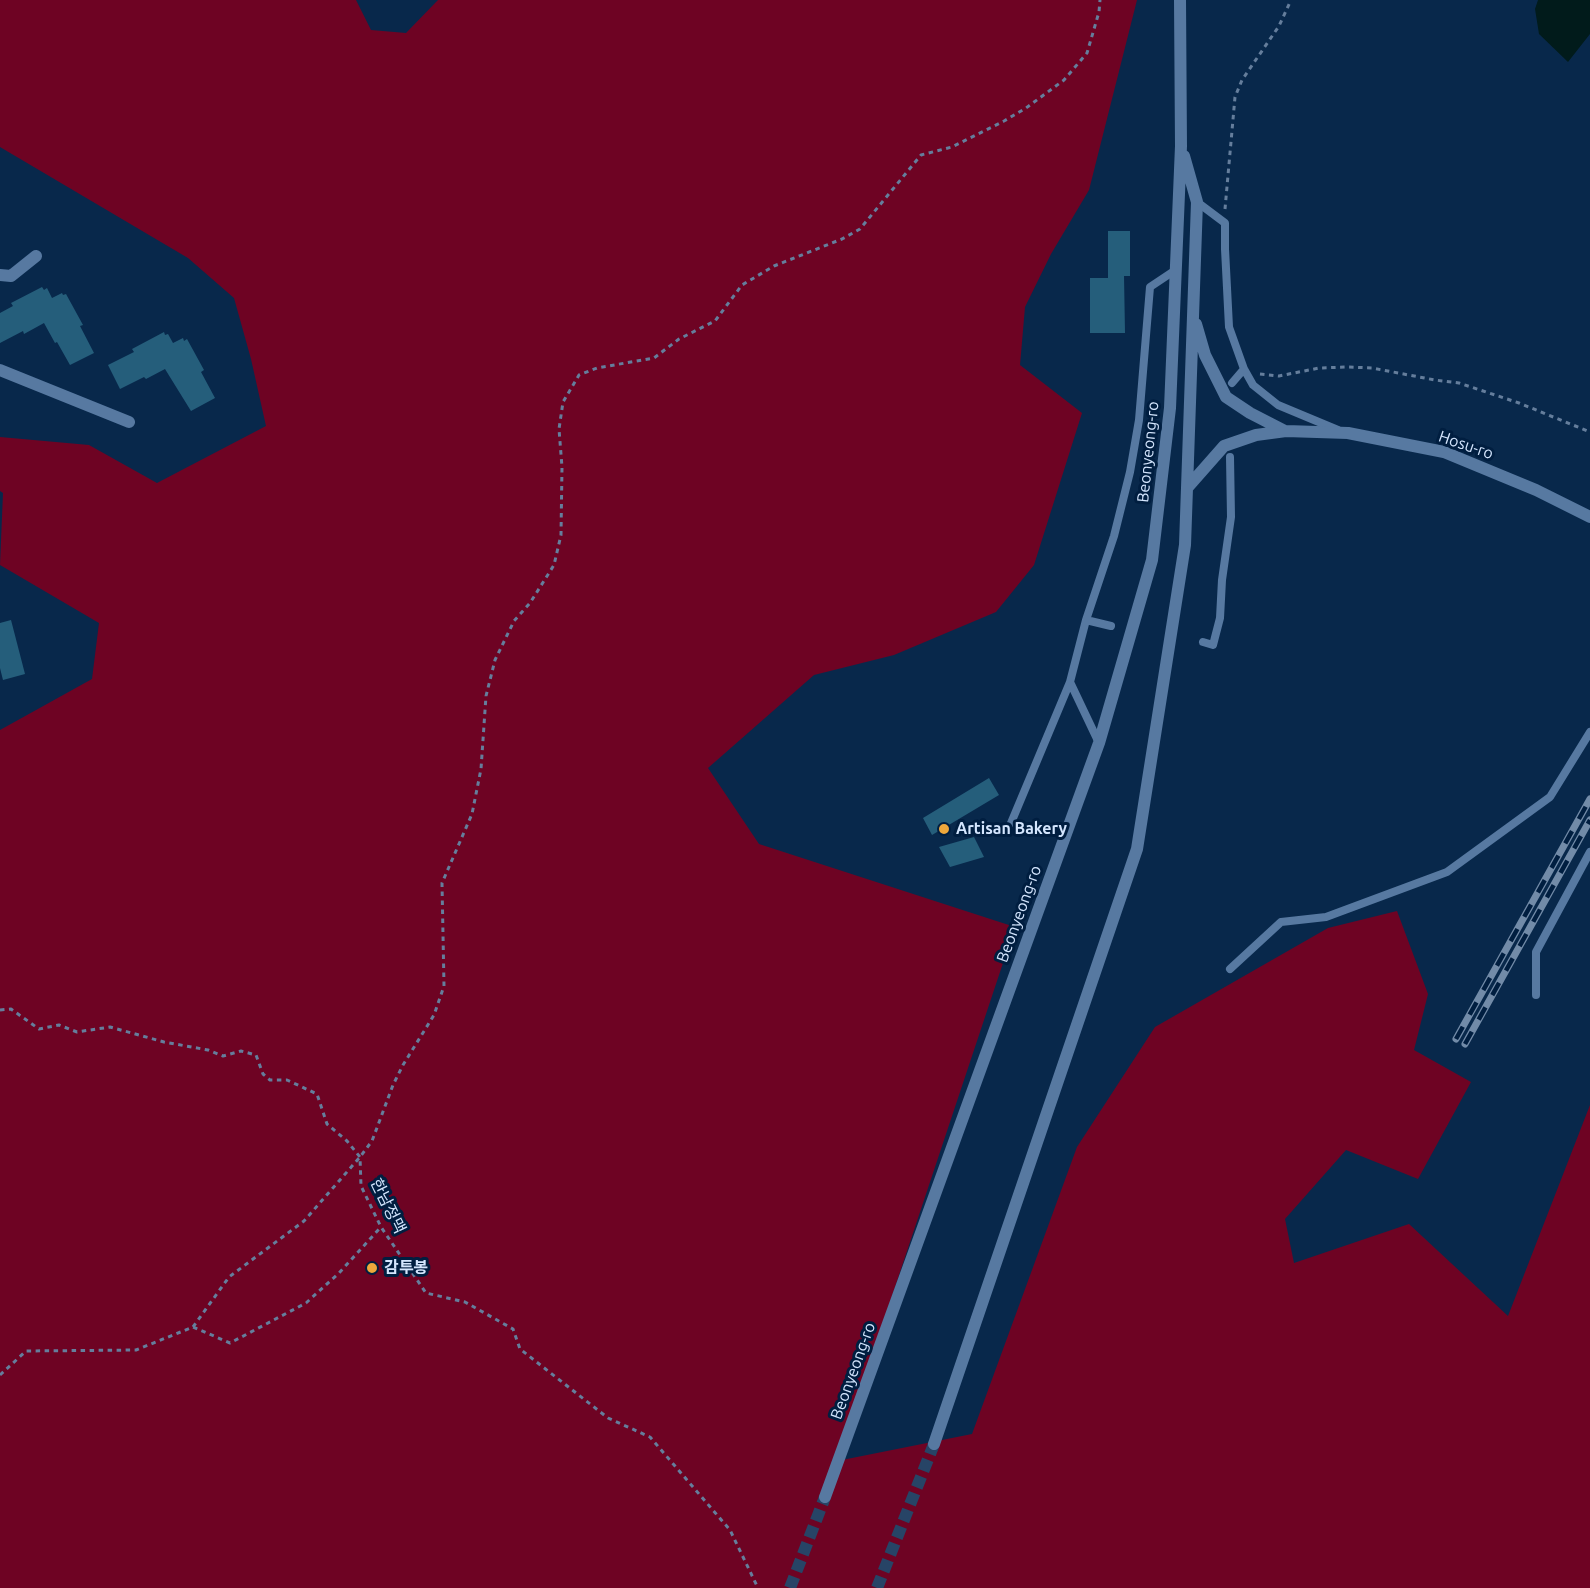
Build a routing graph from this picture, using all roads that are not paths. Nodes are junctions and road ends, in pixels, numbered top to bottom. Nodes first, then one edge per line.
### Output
1 (1180, 0) edge
2 (1181, 146) junction
3 (1197, 202) junction
4 (36, 256) dead end
5 (1174, 271) junction
6 (0, 275) edge
7 (1193, 315) junction
8 (1244, 369) junction
9 (1, 373) edge
10 (1232, 382) dead end
11 (129, 422) dead end
12 (1286, 431) junction
13 (1348, 434) junction
14 (1230, 457) dead end
15 (1187, 488) junction
16 (1590, 517) edge
17 (1086, 620) junction
18 (1111, 626) dead end
19 (1203, 642) dead end
20 (1070, 682) junction
21 (1590, 732) edge
22 (1099, 743) junction
23 (1011, 823) dead end
24 (1590, 852) edge
25 (1230, 969) dead end
26 (1536, 996) dead end
27 (934, 1444) tunnel mouth
28 (825, 1497) tunnel mouth

1 - 2 street, Beonyeong-ro
2 - 3 street, Beonyeong-ro
2 - 5 street, Beonyeong-ro
3 - 7 street, Beonyeong-ro
3 - 8 lane
4 - 6 street
5 - 17 lane
5 - 22 street, Beonyeong-ro
7 - 12 street, Hosu-ro
7 - 15 street, Beonyeong-ro
8 - 10 lane
8 - 13 lane
9 - 11 street
12 - 13 street, Hosu-ro
12 - 15 street, Hosu-ro
13 - 16 street, Hosu-ro
14 - 19 lane
15 - 27 street, Beonyeong-ro
17 - 18 lane
17 - 20 lane
20 - 22 lane
20 - 23 lane
21 - 25 lane
22 - 28 street, Beonyeong-ro
24 - 26 lane

